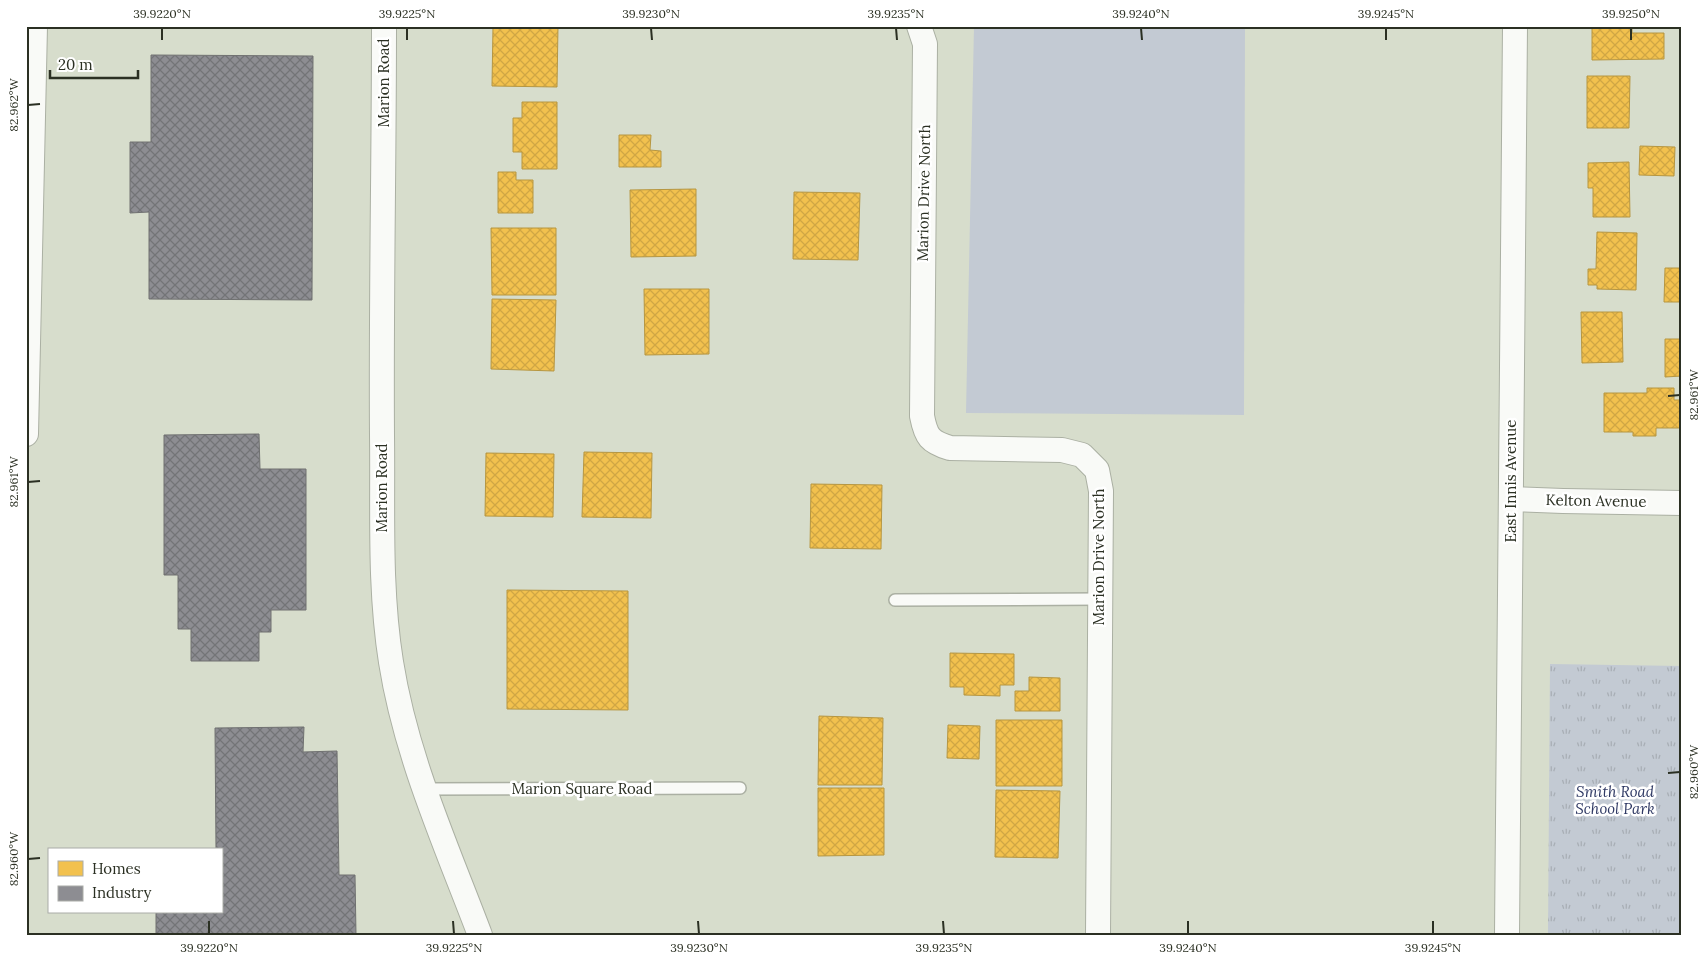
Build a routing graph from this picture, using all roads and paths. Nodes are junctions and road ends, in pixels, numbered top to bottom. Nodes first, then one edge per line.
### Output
1 (35, 26) edge
2 (384, 26) edge
3 (919, 26) edge
4 (1515, 26) edge
5 (29, 171) edge
6 (27, 372) edge
7 (26, 434) edge
8 (1511, 499) junction
9 (1682, 502) edge
10 (895, 600) dead end
11 (1100, 600) junction
12 (740, 788) dead end
13 (424, 789) junction
14 (480, 935) edge
15 (1098, 935) edge
16 (1507, 935) edge

1 - 5 street
2 - 13 street, Marion Road
3 - 11 street, Marion Drive North
4 - 8 street, East Innis Avenue
5 - 6 street
6 - 7 street
8 - 9 street, Kelton Avenue
8 - 16 street, East Innis Avenue
10 - 11 lane
11 - 15 street, Marion Drive North
12 - 13 lane, Marion Square Road
13 - 14 street, Marion Road

